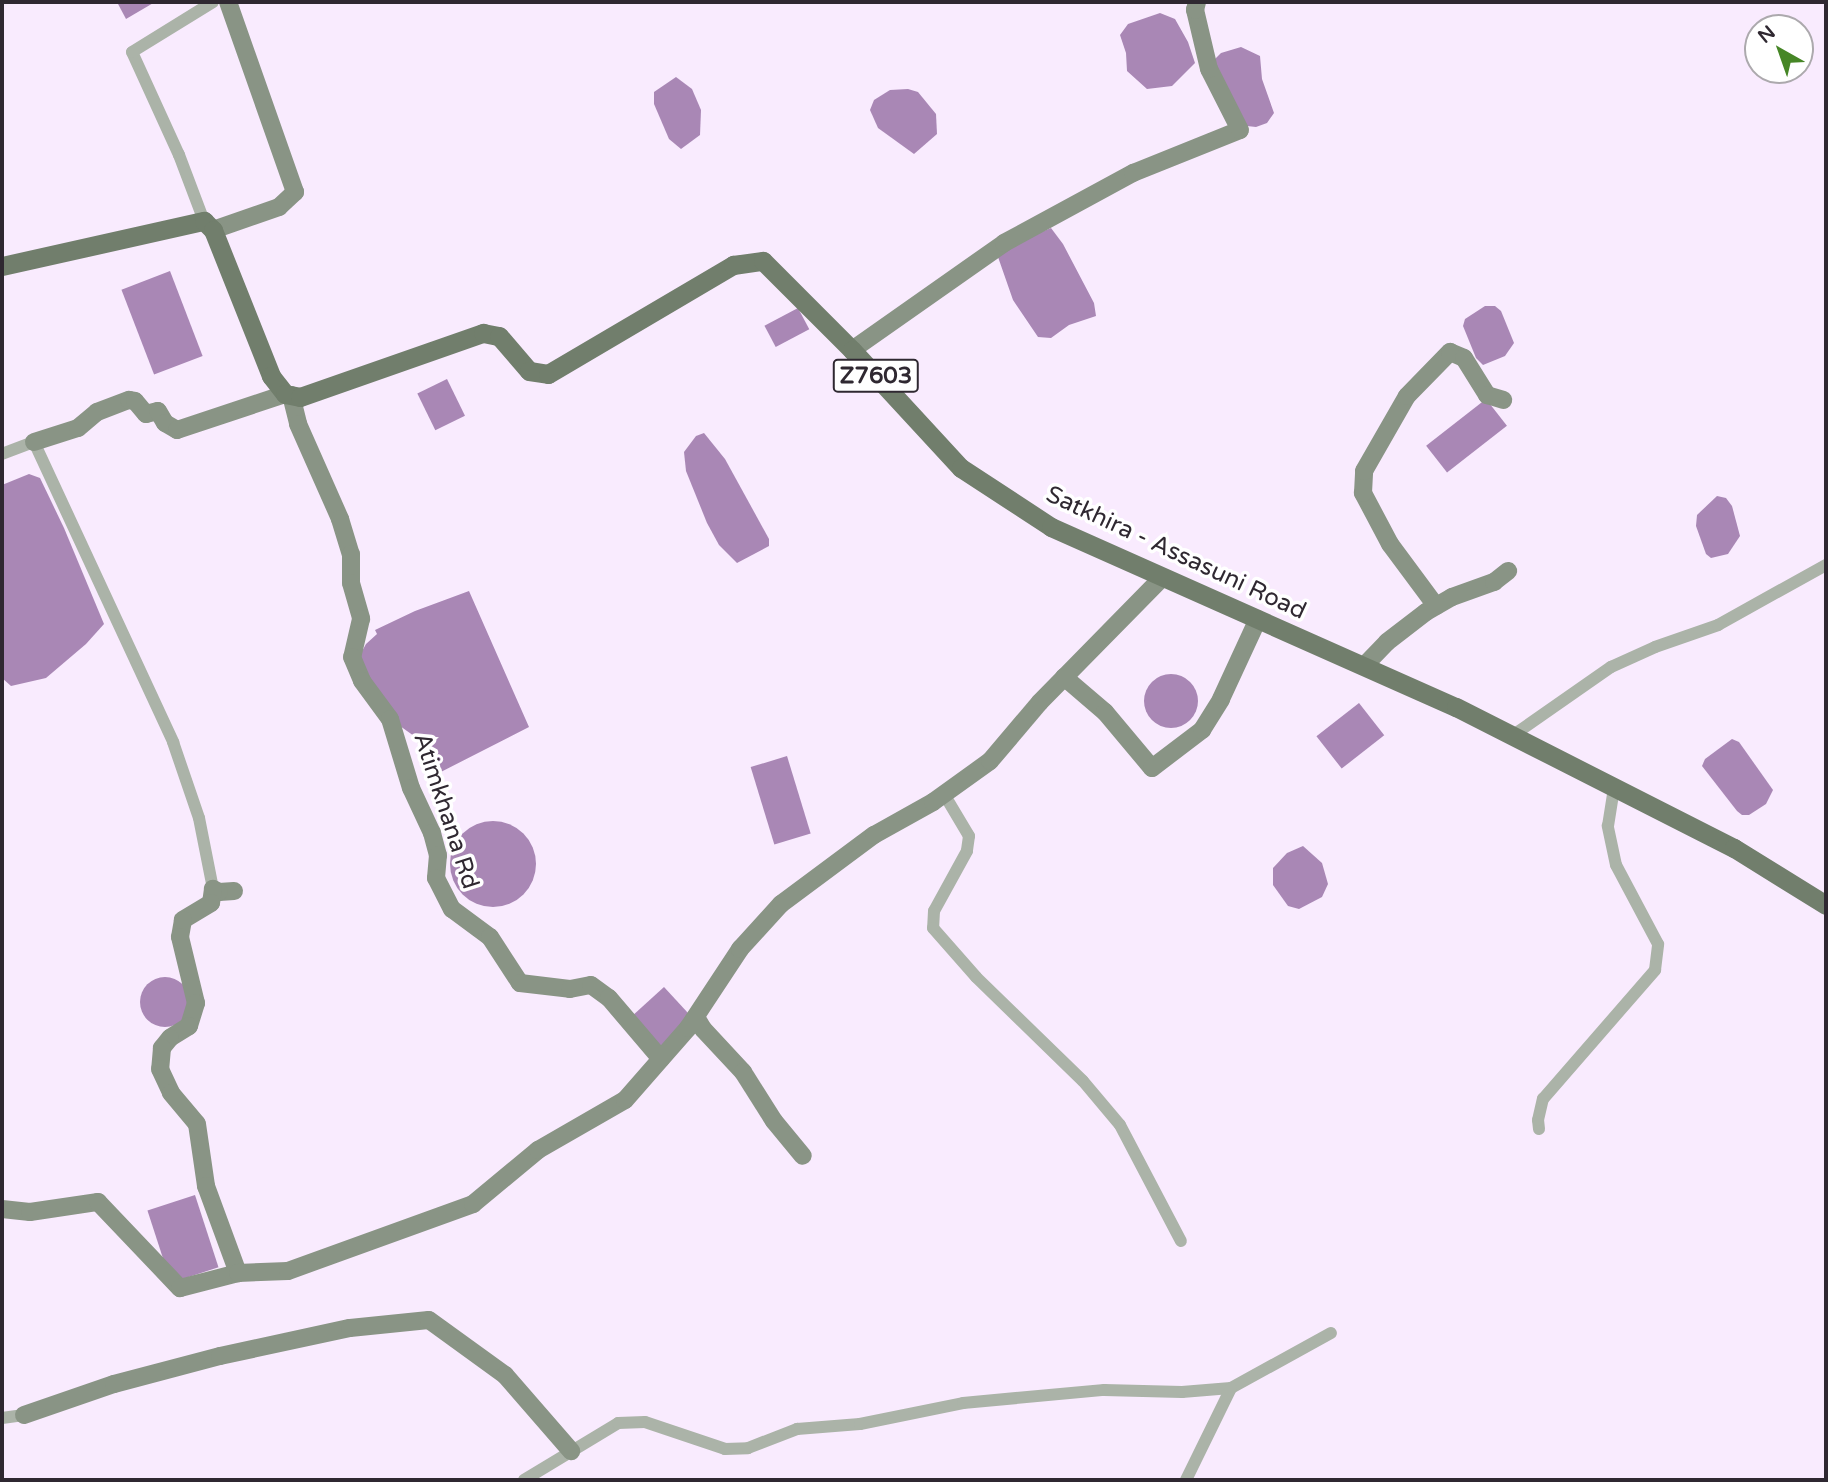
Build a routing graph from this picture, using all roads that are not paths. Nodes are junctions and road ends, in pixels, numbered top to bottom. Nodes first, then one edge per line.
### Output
1 (213, 2) edge
2 (228, 2) edge
3 (1197, 2) edge
4 (209, 226) junction
5 (2, 267) edge
6 (852, 349) junction
7 (288, 394) junction
8 (1503, 400) dead end
9 (34, 442) junction
10 (2, 454) edge
11 (1826, 565) edge
12 (1508, 571) dead end
13 (1163, 577) junction
14 (1436, 606) junction
15 (1258, 619) junction
16 (1364, 666) junction
17 (1064, 677) junction
18 (1512, 736) junction
19 (1614, 787) junction
20 (944, 794) junction
21 (214, 889) junction
22 (234, 891) dead end
23 (1826, 905) edge
24 (696, 1017) junction
25 (661, 1059) junction
26 (1539, 1129) dead end
27 (803, 1156) dead end
28 (2, 1209) edge
29 (1181, 1241) dead end
30 (238, 1273) junction
31 (1331, 1333) dead end
32 (1231, 1388) junction
33 (24, 1415) joint
34 (2, 1418) edge
35 (571, 1451) junction
36 (524, 1480) edge
37 (1186, 1480) edge

1 - 4 street
2 - 4 main road
3 - 6 main road
4 - 5 main road
4 - 7 main road
6 - 7 main road, Satkhira - Assasuni Road / Z7603
6 - 13 main road, Satkhira - Assasuni Road / Z7603
7 - 9 main road
7 - 25 main road, Atimkhana Rd
8 - 14 main road
9 - 10 street
9 - 21 street
11 - 18 street
12 - 14 main road
13 - 15 main road, Satkhira - Assasuni Road / Z7603
13 - 17 main road
14 - 16 main road
15 - 16 main road, Satkhira - Assasuni Road / Z7603
15 - 17 main road
16 - 18 main road, Satkhira - Assasuni Road / Z7603
17 - 20 main road
18 - 19 main road, Satkhira - Assasuni Road / Z7603
19 - 23 main road, Satkhira - Assasuni Road / Z7603
19 - 26 street
20 - 24 main road
20 - 29 street
21 - 22 main road
21 - 30 main road
24 - 25 main road
24 - 27 main road
25 - 30 main road
28 - 30 main road
31 - 32 street
32 - 35 street
32 - 37 street
33 - 34 street
33 - 35 main road
35 - 36 street

